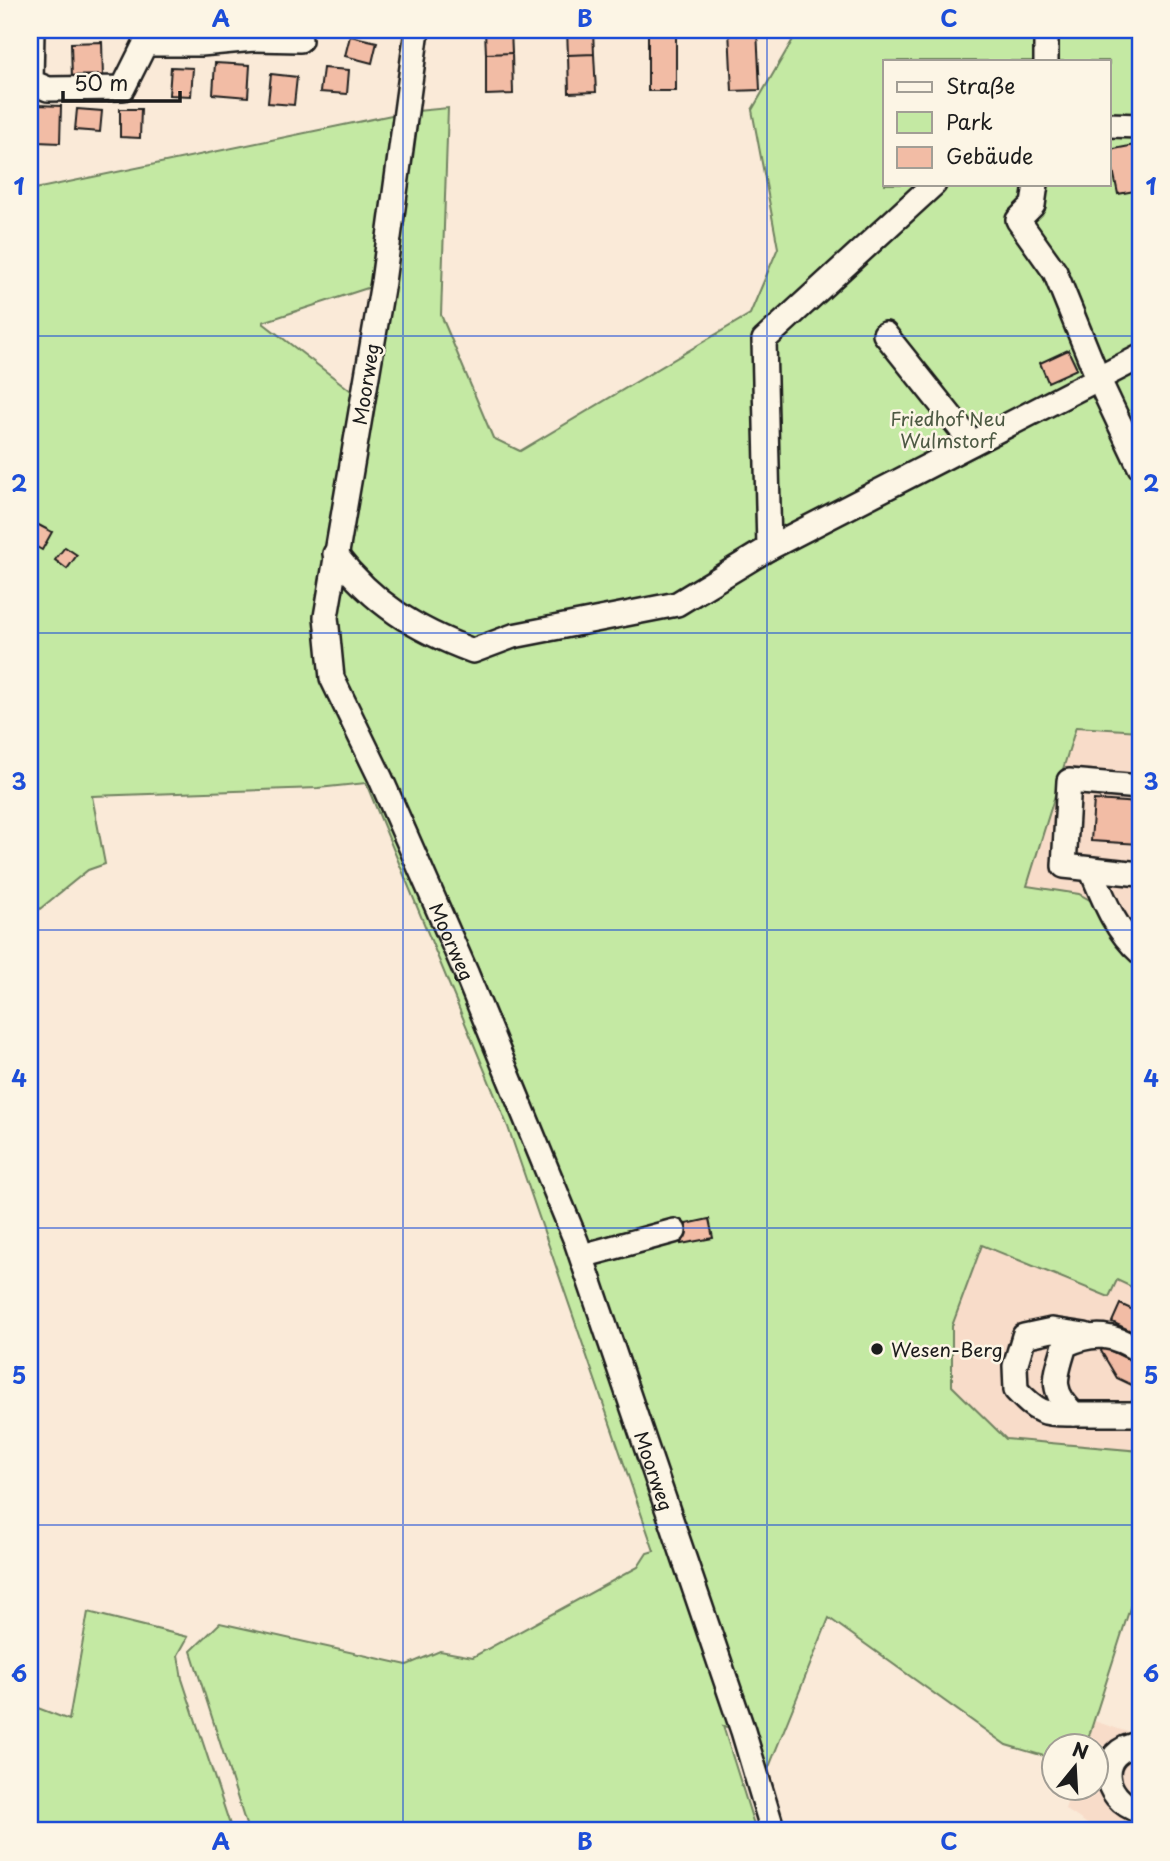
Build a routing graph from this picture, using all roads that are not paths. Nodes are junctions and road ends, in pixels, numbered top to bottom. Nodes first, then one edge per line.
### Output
1 (32, 30) edge
2 (416, 30) edge
3 (1046, 30) edge
4 (255, 35) edge
5 (300, 40) dead end
6 (1046, 60) edge
7 (1110, 125) edge
8 (1140, 126) edge
9 (932, 186) edge
10 (1035, 186) edge
11 (886, 334) dead end
12 (1140, 356) edge
13 (1098, 378) junction
14 (972, 443) junction
15 (1140, 467) edge
16 (769, 548) junction
17 (335, 554) junction
18 (1140, 786) edge
19 (1091, 869) junction
20 (1140, 874) edge
21 (1140, 952) edge
22 (674, 1231) dead end
23 (582, 1256) junction
24 (1086, 1335) junction
25 (1140, 1351) edge
26 (1074, 1414) junction
27 (1140, 1414) edge
28 (1140, 1744) edge
29 (1140, 1811) edge
30 (773, 1831) edge

1 - 4 street
2 - 17 street, Moorweg
3 - 6 street
4 - 5 street
7 - 8 street
9 - 16 street
10 - 13 street
11 - 14 street
12 - 13 street
13 - 14 street
13 - 15 street
14 - 16 street
16 - 17 street
17 - 23 street, Moorweg
18 - 19 street
19 - 20 street
19 - 21 street
22 - 23 street
23 - 30 street, Moorweg
24 - 25 street
24 - 26 street
24 - 26 street
26 - 27 street
28 - 29 street

